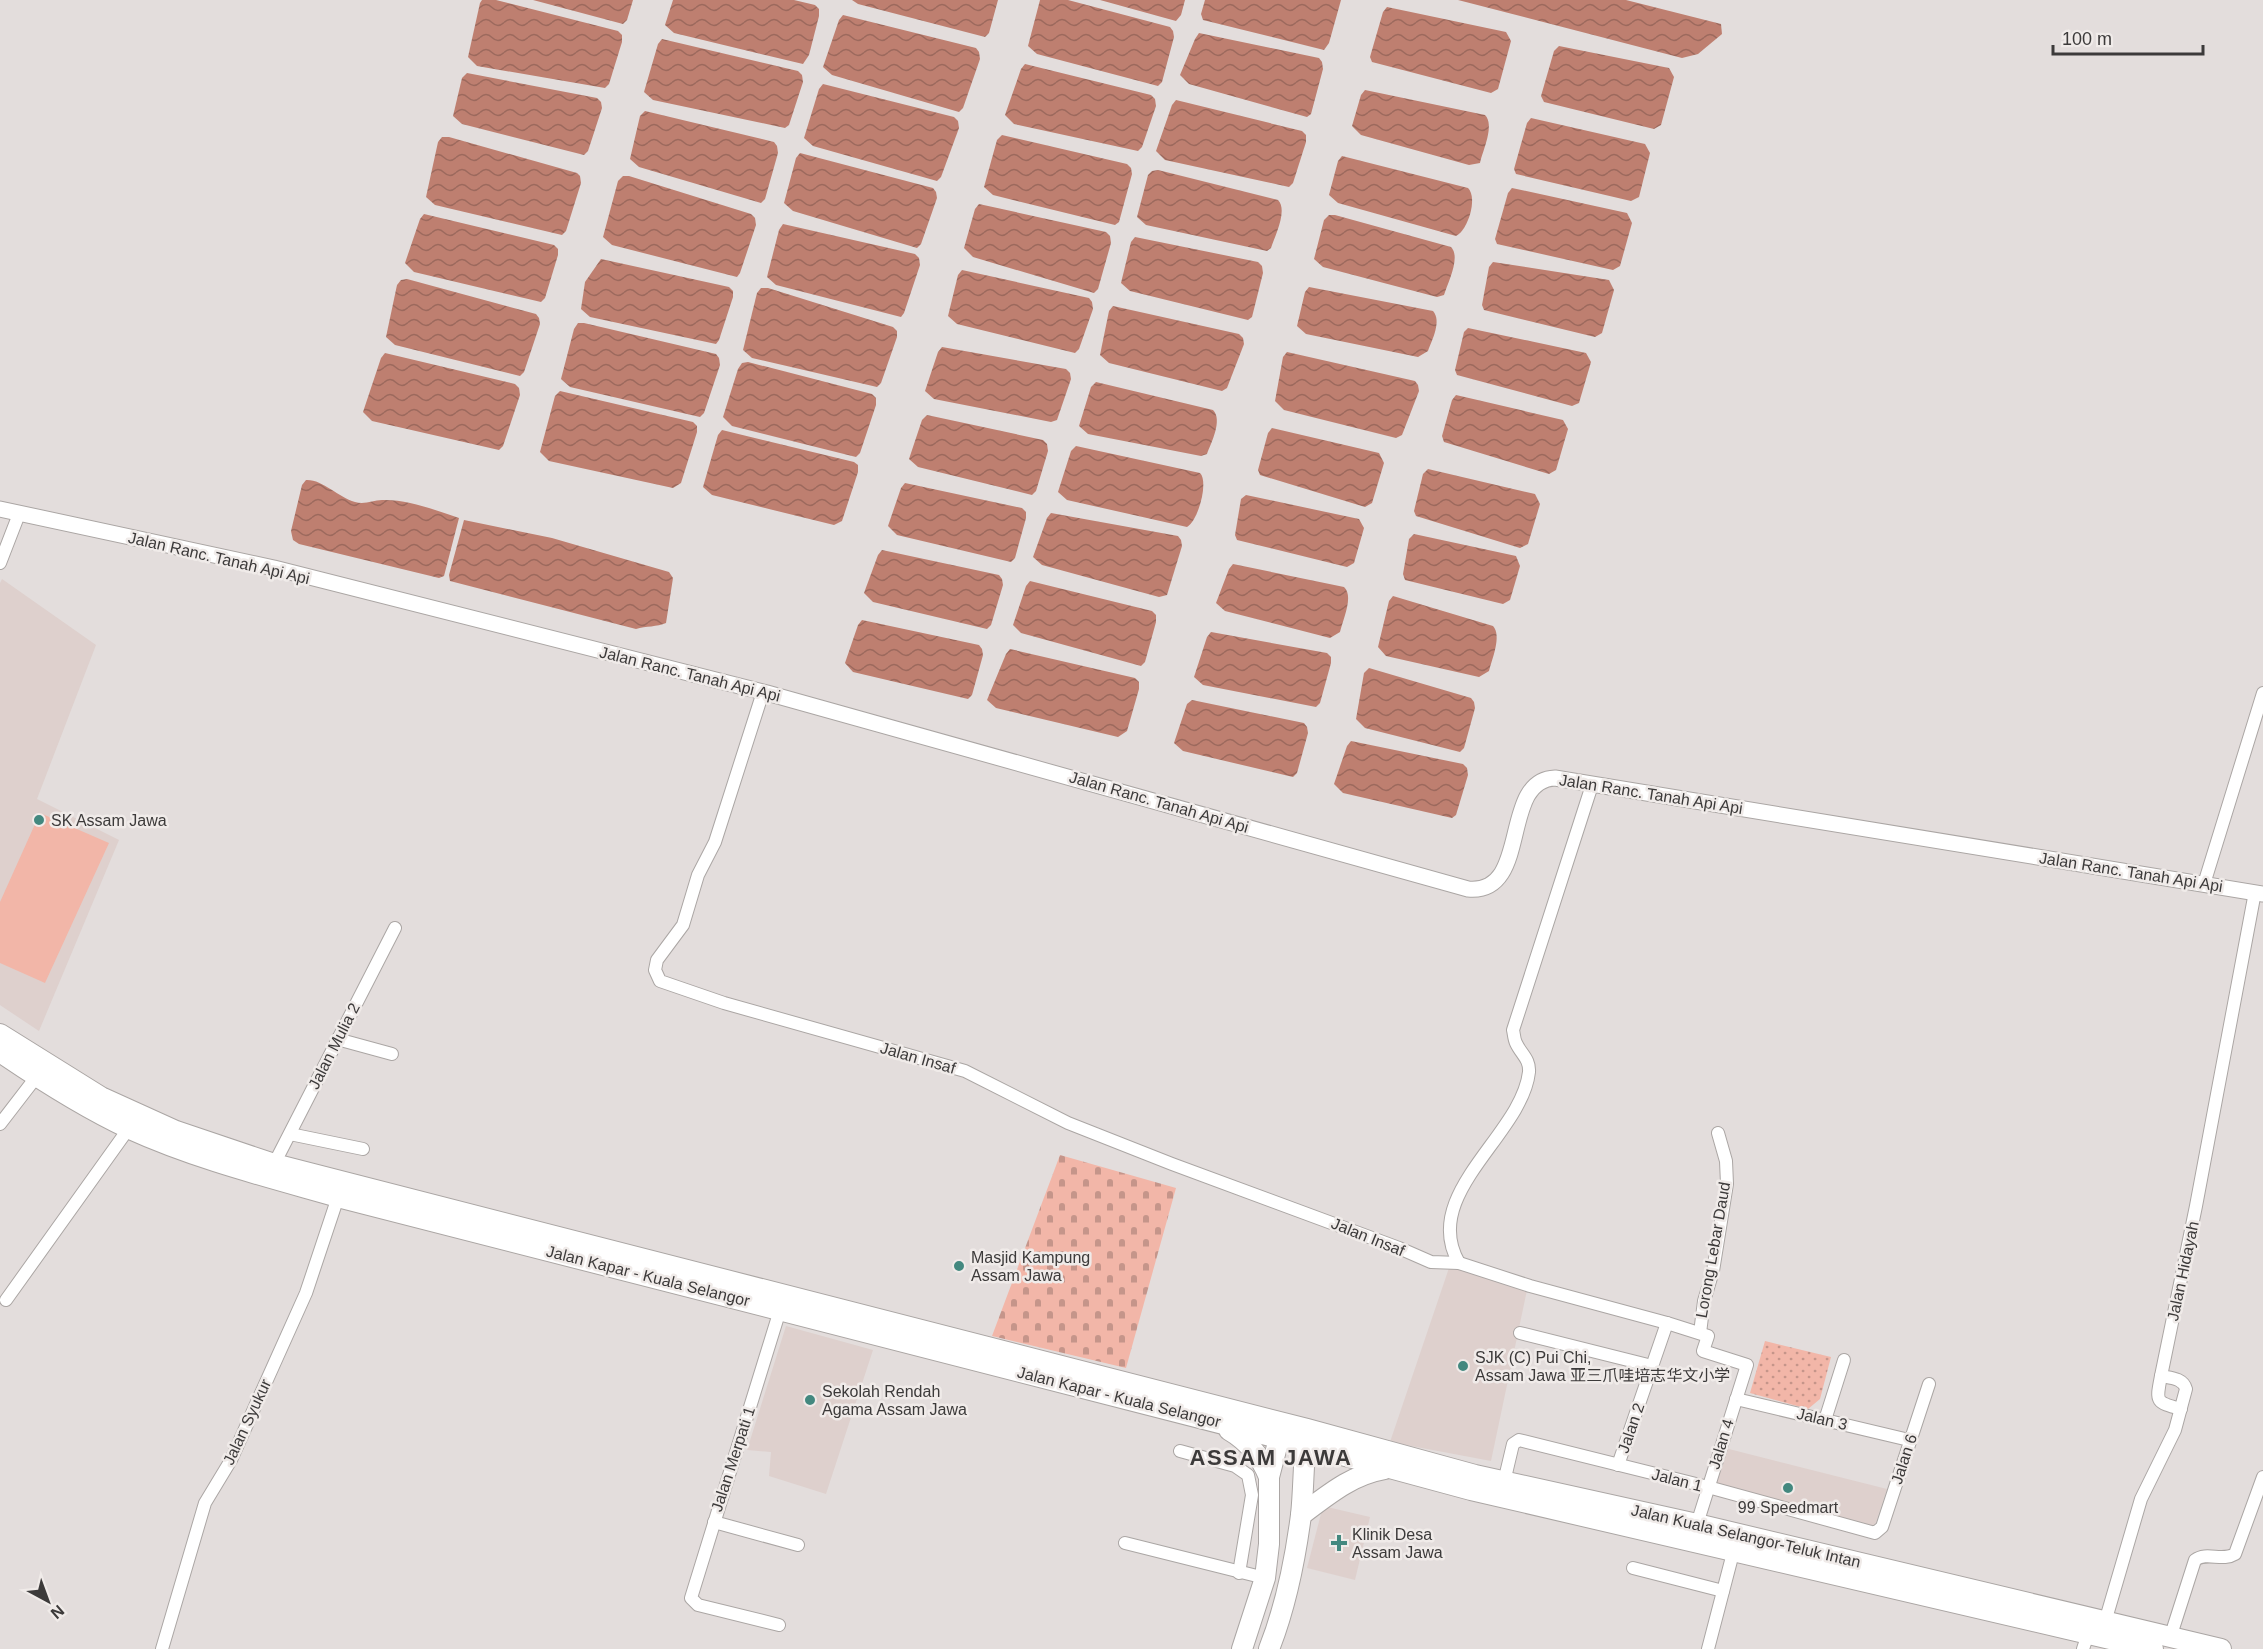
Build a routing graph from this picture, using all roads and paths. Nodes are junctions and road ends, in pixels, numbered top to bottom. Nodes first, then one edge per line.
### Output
1 (0, 509) edge
2 (19, 514) junction
3 (0, 563) edge
4 (763, 692) junction
5 (2263, 693) edge
6 (1592, 785) junction
7 (2204, 884) junction
8 (2259, 893) edge
9 (395, 928) dead end
10 (0, 1034) edge
11 (337, 1039) junction
12 (0, 1052) edge
13 (392, 1054) dead end
14 (37, 1076) junction
15 (0, 1124) edge
16 (129, 1128) junction
17 (1718, 1133) dead end
18 (290, 1134) junction
19 (363, 1149) dead end
20 (271, 1171) junction
21 (338, 1197) junction
22 (1459, 1263) junction
23 (6, 1300) dead end
24 (780, 1310) junction
25 (1667, 1323) junction
26 (1700, 1332) junction
27 (1520, 1333) dead end
28 (1844, 1360) dead end
29 (1652, 1366) junction
30 (2161, 1376) junction
31 (1929, 1384) dead end
32 (1736, 1399) junction
33 (2181, 1409) junction
34 (1825, 1420) junction
35 (1210, 1421) junction
36 (1278, 1428) junction
37 (1909, 1440) junction
38 (1310, 1441) junction
39 (1180, 1451) dead end
40 (1618, 1465) junction
41 (1387, 1468) junction
42 (1269, 1477) junction
43 (2263, 1477) edge
44 (1504, 1482) junction
45 (1708, 1487) junction
46 (1301, 1515) junction
47 (714, 1522) junction
48 (1697, 1524) junction
49 (1878, 1532) joint
50 (1125, 1543) dead end
51 (798, 1545) dead end
52 (1733, 1553) junction
53 (1633, 1568) dead end
54 (1239, 1573) junction
55 (1265, 1578) junction
56 (1723, 1591) junction
57 (2105, 1622) junction
58 (779, 1625) dead end
59 (2170, 1638) junction
60 (2085, 1642) edge
61 (162, 1649) edge
62 (1242, 1649) edge
63 (1269, 1649) edge
64 (1707, 1649) edge
65 (2153, 1649) edge
66 (2221, 1649) edge

1 - 2 street, Jalan Ranc. Tanah Api Api
2 - 3 street
2 - 4 street, Jalan Ranc. Tanah Api Api
4 - 6 street, Jalan Ranc. Tanah Api Api
4 - 22 street, Jalan Insaf
5 - 7 street
6 - 7 street, Jalan Ranc. Tanah Api Api
6 - 22 street
7 - 8 street, Jalan Ranc. Tanah Api Api
8 - 30 street, Jalan Hidayah
9 - 11 street, Jalan Mulia 2
10 - 20 highway, Jalan Kapar - Kuala Selangor
11 - 13 street
11 - 18 street, Jalan Mulia 2
12 - 14 highway, Jalan Kapar - Kuala Selangor
14 - 15 street
14 - 16 highway, Jalan Kapar - Kuala Selangor
16 - 20 highway, Jalan Kapar - Kuala Selangor
16 - 23 street
17 - 26 street, Lorong Lebar Daud
18 - 19 street
18 - 20 street, Jalan Mulia 2
20 - 21 highway, Jalan Kapar - Kuala Selangor
20 - 36 highway, Jalan Kapar - Kuala Selangor
21 - 24 highway, Jalan Kapar - Kuala Selangor
21 - 61 street, Jalan Syukur
22 - 25 street
24 - 35 highway, Jalan Kapar - Kuala Selangor
24 - 47 street, Jalan Merpati 1
25 - 26 street
25 - 29 street, Jalan 2
26 - 32 street, Jalan 4
27 - 29 street
28 - 34 street
29 - 40 street, Jalan 2
30 - 33 street, Jalan Hidayah
30 - 33 street
31 - 37 street, Jalan 6
32 - 34 street, Jalan 3
32 - 45 street, Jalan 4
33 - 57 street
34 - 37 street, Jalan 3
35 - 36 highway, Jalan Kapar - Kuala Selangor
35 - 42 highway
36 - 38 highway, Jalan Kapar - Kuala Selangor
36 - 42 highway
37 - 49 street, Jalan 6
38 - 41 highway, Jalan Kuala Selangor-Teluk Intan
38 - 44 highway, Jalan Kuala Selangor-Teluk Intan
38 - 46 highway
39 - 54 street
40 - 44 street, Jalan 1
40 - 45 street, Jalan 1
41 - 46 highway
41 - 52 highway, Jalan Kuala Selangor-Teluk Intan
42 - 55 highway
43 - 59 street
44 - 48 highway, Jalan Kuala Selangor-Teluk Intan
45 - 48 street, Jalan 4
45 - 49 street, Jalan 1
46 - 63 highway
47 - 51 street
47 - 58 street, Jalan Merpati 1
48 - 57 highway, Jalan Kuala Selangor-Teluk Intan
50 - 54 street
52 - 56 street
52 - 60 highway, Jalan Kuala Selangor-Teluk Intan
53 - 56 street
54 - 55 street
55 - 62 highway
56 - 64 street
57 - 59 highway, Jalan Kuala Selangor-Teluk Intan
59 - 66 highway, Jalan Kuala Selangor-Teluk Intan
60 - 65 highway, Jalan Kuala Selangor-Teluk Intan

